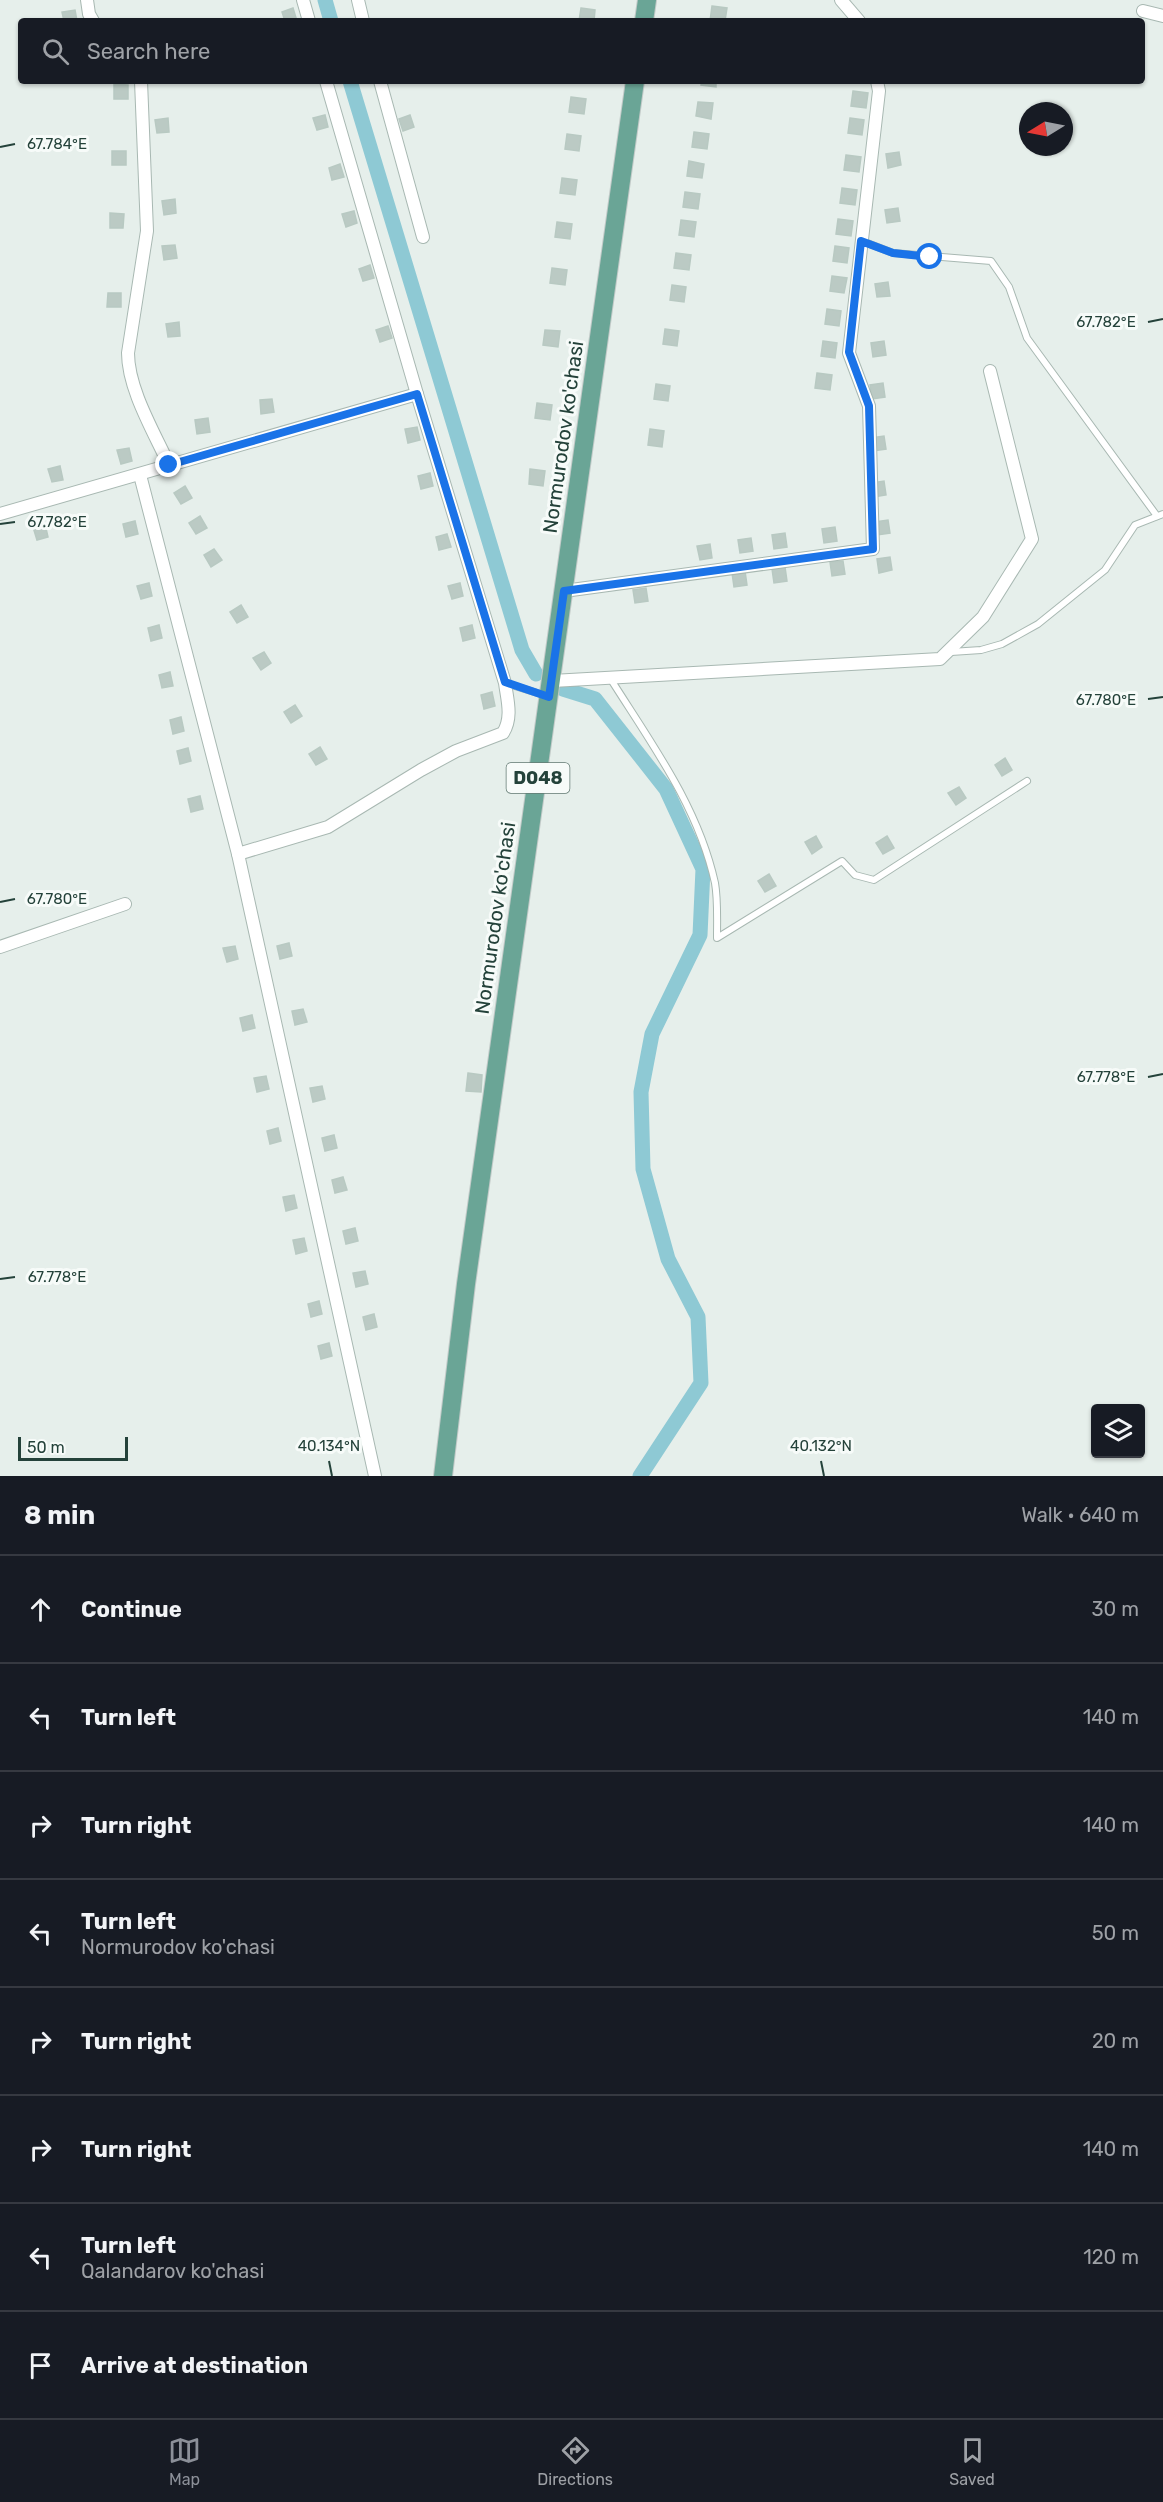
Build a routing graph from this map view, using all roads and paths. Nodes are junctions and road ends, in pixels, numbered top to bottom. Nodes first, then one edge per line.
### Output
1 (87, 0) edge
2 (303, 0) edge
3 (358, 0) edge
4 (647, 0) edge
5 (841, 0) edge
6 (1143, 11) dead end
7 (1163, 16) edge
8 (91, 18) edge
9 (308, 18) edge
10 (362, 18) edge
11 (644, 18) edge
12 (856, 18) edge
13 (141, 84) edge
14 (327, 84) edge
15 (381, 84) edge
16 (635, 84) edge
17 (878, 84) edge
18 (423, 237) dead end
19 (861, 241) junction
20 (990, 371) dead end
21 (417, 394) junction
22 (169, 465) junction
23 (140, 475) junction
24 (0, 514) edge
25 (1160, 515) edge
26 (564, 591) junction
27 (947, 652) junction
28 (610, 678) junction
29 (505, 682) junction
30 (550, 689) junction
31 (1027, 781) dead end
32 (238, 854) junction
33 (125, 904) dead end
34 (0, 947) edge
35 (375, 1476) edge
36 (443, 1476) edge

1 - 8 street
2 - 9 street
3 - 10 street
4 - 11 main road
5 - 12 street
6 - 7 street
13 - 22 street
14 - 21 street
15 - 18 street
16 - 26 main road, Normurodov ko'chasi / D048
17 - 19 street
19 - 25 lane
19 - 26 street
20 - 27 street
21 - 22 street
21 - 29 street
22 - 23 street
23 - 24 street
23 - 32 street
25 - 27 lane
26 - 30 main road, Normurodov ko'chasi / D048
27 - 28 street
28 - 30 street
28 - 31 lane
29 - 30 lane
29 - 32 street
30 - 36 main road, Normurodov ko'chasi / D048
32 - 35 street
33 - 34 street

